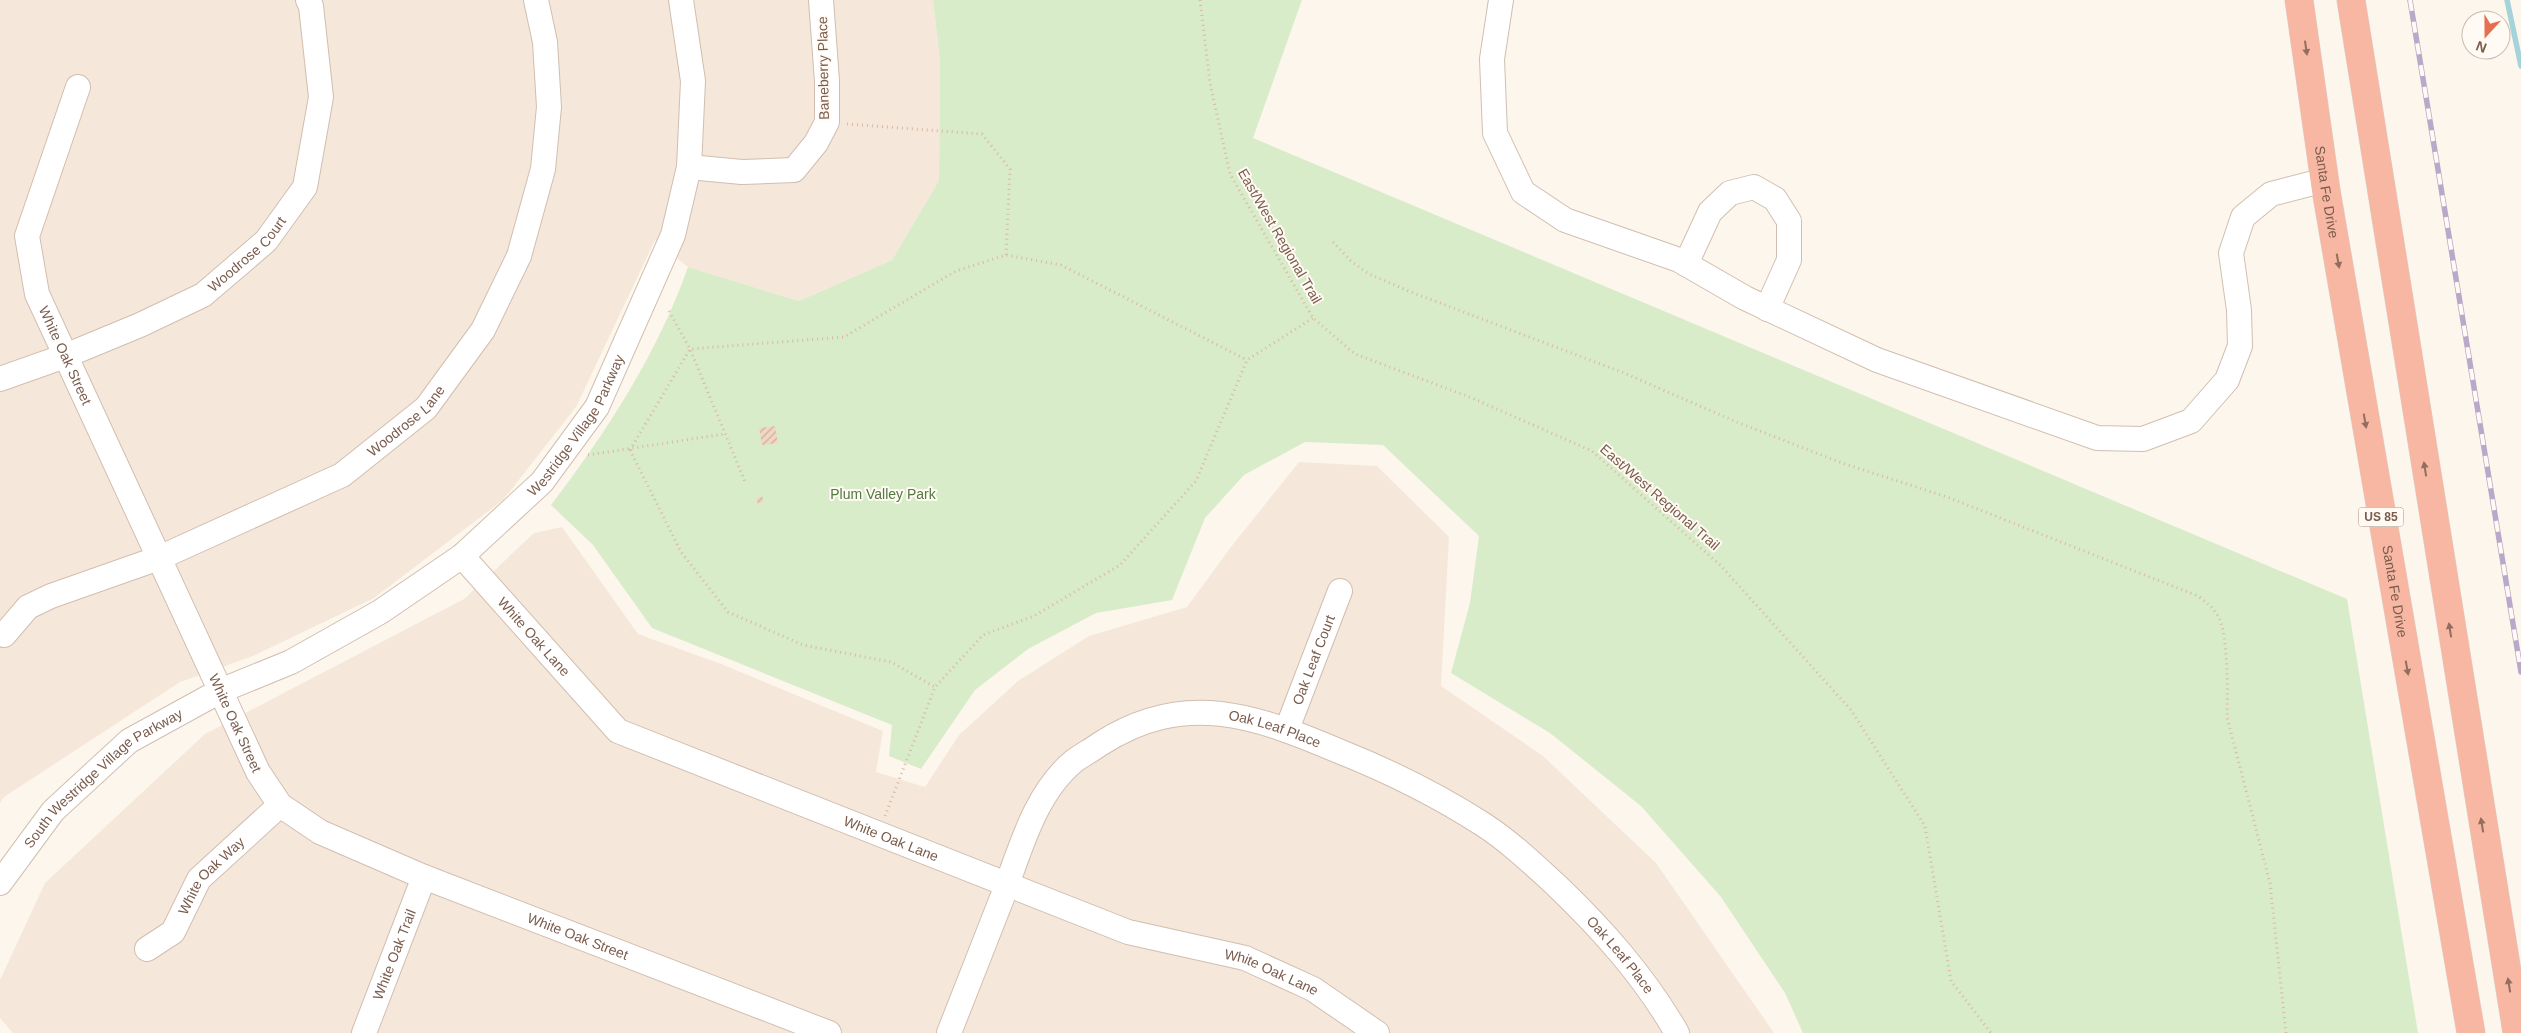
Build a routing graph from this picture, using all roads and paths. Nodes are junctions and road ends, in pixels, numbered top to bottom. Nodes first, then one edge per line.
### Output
1 (308, 0) edge
2 (536, 0) edge
3 (682, 0) edge
4 (821, 0) edge
5 (1200, 0) edge
6 (1501, 0) edge
7 (2299, 0) edge
8 (2351, 0) edge
9 (78, 87) dead end
10 (827, 122) junction
11 (689, 167) junction
12 (2325, 180) junction
13 (1333, 242) dead end
14 (1006, 255) junction
15 (1686, 264) junction
16 (1767, 308) junction
17 (668, 311) dead end
18 (1314, 318) junction
19 (690, 349) junction
20 (65, 356) junction
21 (1246, 360) junction
22 (0, 379) edge
23 (724, 434) junction
24 (630, 450) junction
25 (585, 455) dead end
26 (746, 484) dead end
27 (462, 556) junction
28 (159, 558) junction
29 (1340, 590) dead end
30 (4, 635) dead end
31 (934, 687) junction
32 (220, 691) junction
33 (1287, 729) junction
34 (280, 805) junction
35 (878, 834) junction
36 (424, 877) junction
37 (0, 882) edge
38 (1008, 883) junction
39 (147, 949) dead end
40 (364, 1033) edge
41 (829, 1033) edge
42 (949, 1033) edge
43 (1378, 1033) edge
44 (1677, 1033) edge
45 (1991, 1033) edge
46 (2286, 1033) edge
47 (2471, 1033) edge
48 (2516, 1033) edge

1 - 20 street, Woodrose Court
2 - 28 street, Woodrose Lane
3 - 11 street, Westridge Village Parkway
4 - 10 street, Baneberry Place
5 - 18 path, East/West Regional Trail
6 - 15 street
7 -> 12 highway, Santa Fe Drive / US 85
48 -> 8 highway
9 - 20 street, White Oak Street
10 - 11 street, Baneberry Place
10 - 14 path
11 - 27 street, Westridge Village Parkway
12 - 16 street
12 -> 47 highway, Santa Fe Drive / US 85
13 - 46 path
14 - 19 path
14 - 21 path
15 - 16 street
15 - 16 street
17 - 19 path
18 - 21 path
18 - 45 path, East/West Regional Trail
19 - 23 path
19 - 24 path
20 - 22 street, Woodrose Court
20 - 28 street, White Oak Street
21 - 31 path
23 - 24 path
23 - 26 path
24 - 25 path
24 - 31 path
27 - 32 street, Westridge Village Parkway
27 - 35 street, White Oak Lane
28 - 30 street, Woodrose Lane
28 - 32 street, White Oak Street
29 - 33 street, Oak Leaf Court
31 - 35 path
32 - 34 street, White Oak Street
32 - 37 street, South Westridge Village Parkway
33 - 38 street, Oak Leaf Place
33 - 44 street, Oak Leaf Place
34 - 36 street, White Oak Street
34 - 39 street, White Oak Way
35 - 38 street, White Oak Lane
36 - 40 street, White Oak Trail
36 - 41 street, White Oak Street
38 - 42 street, Oak Leaf Place
38 - 43 street, White Oak Lane

